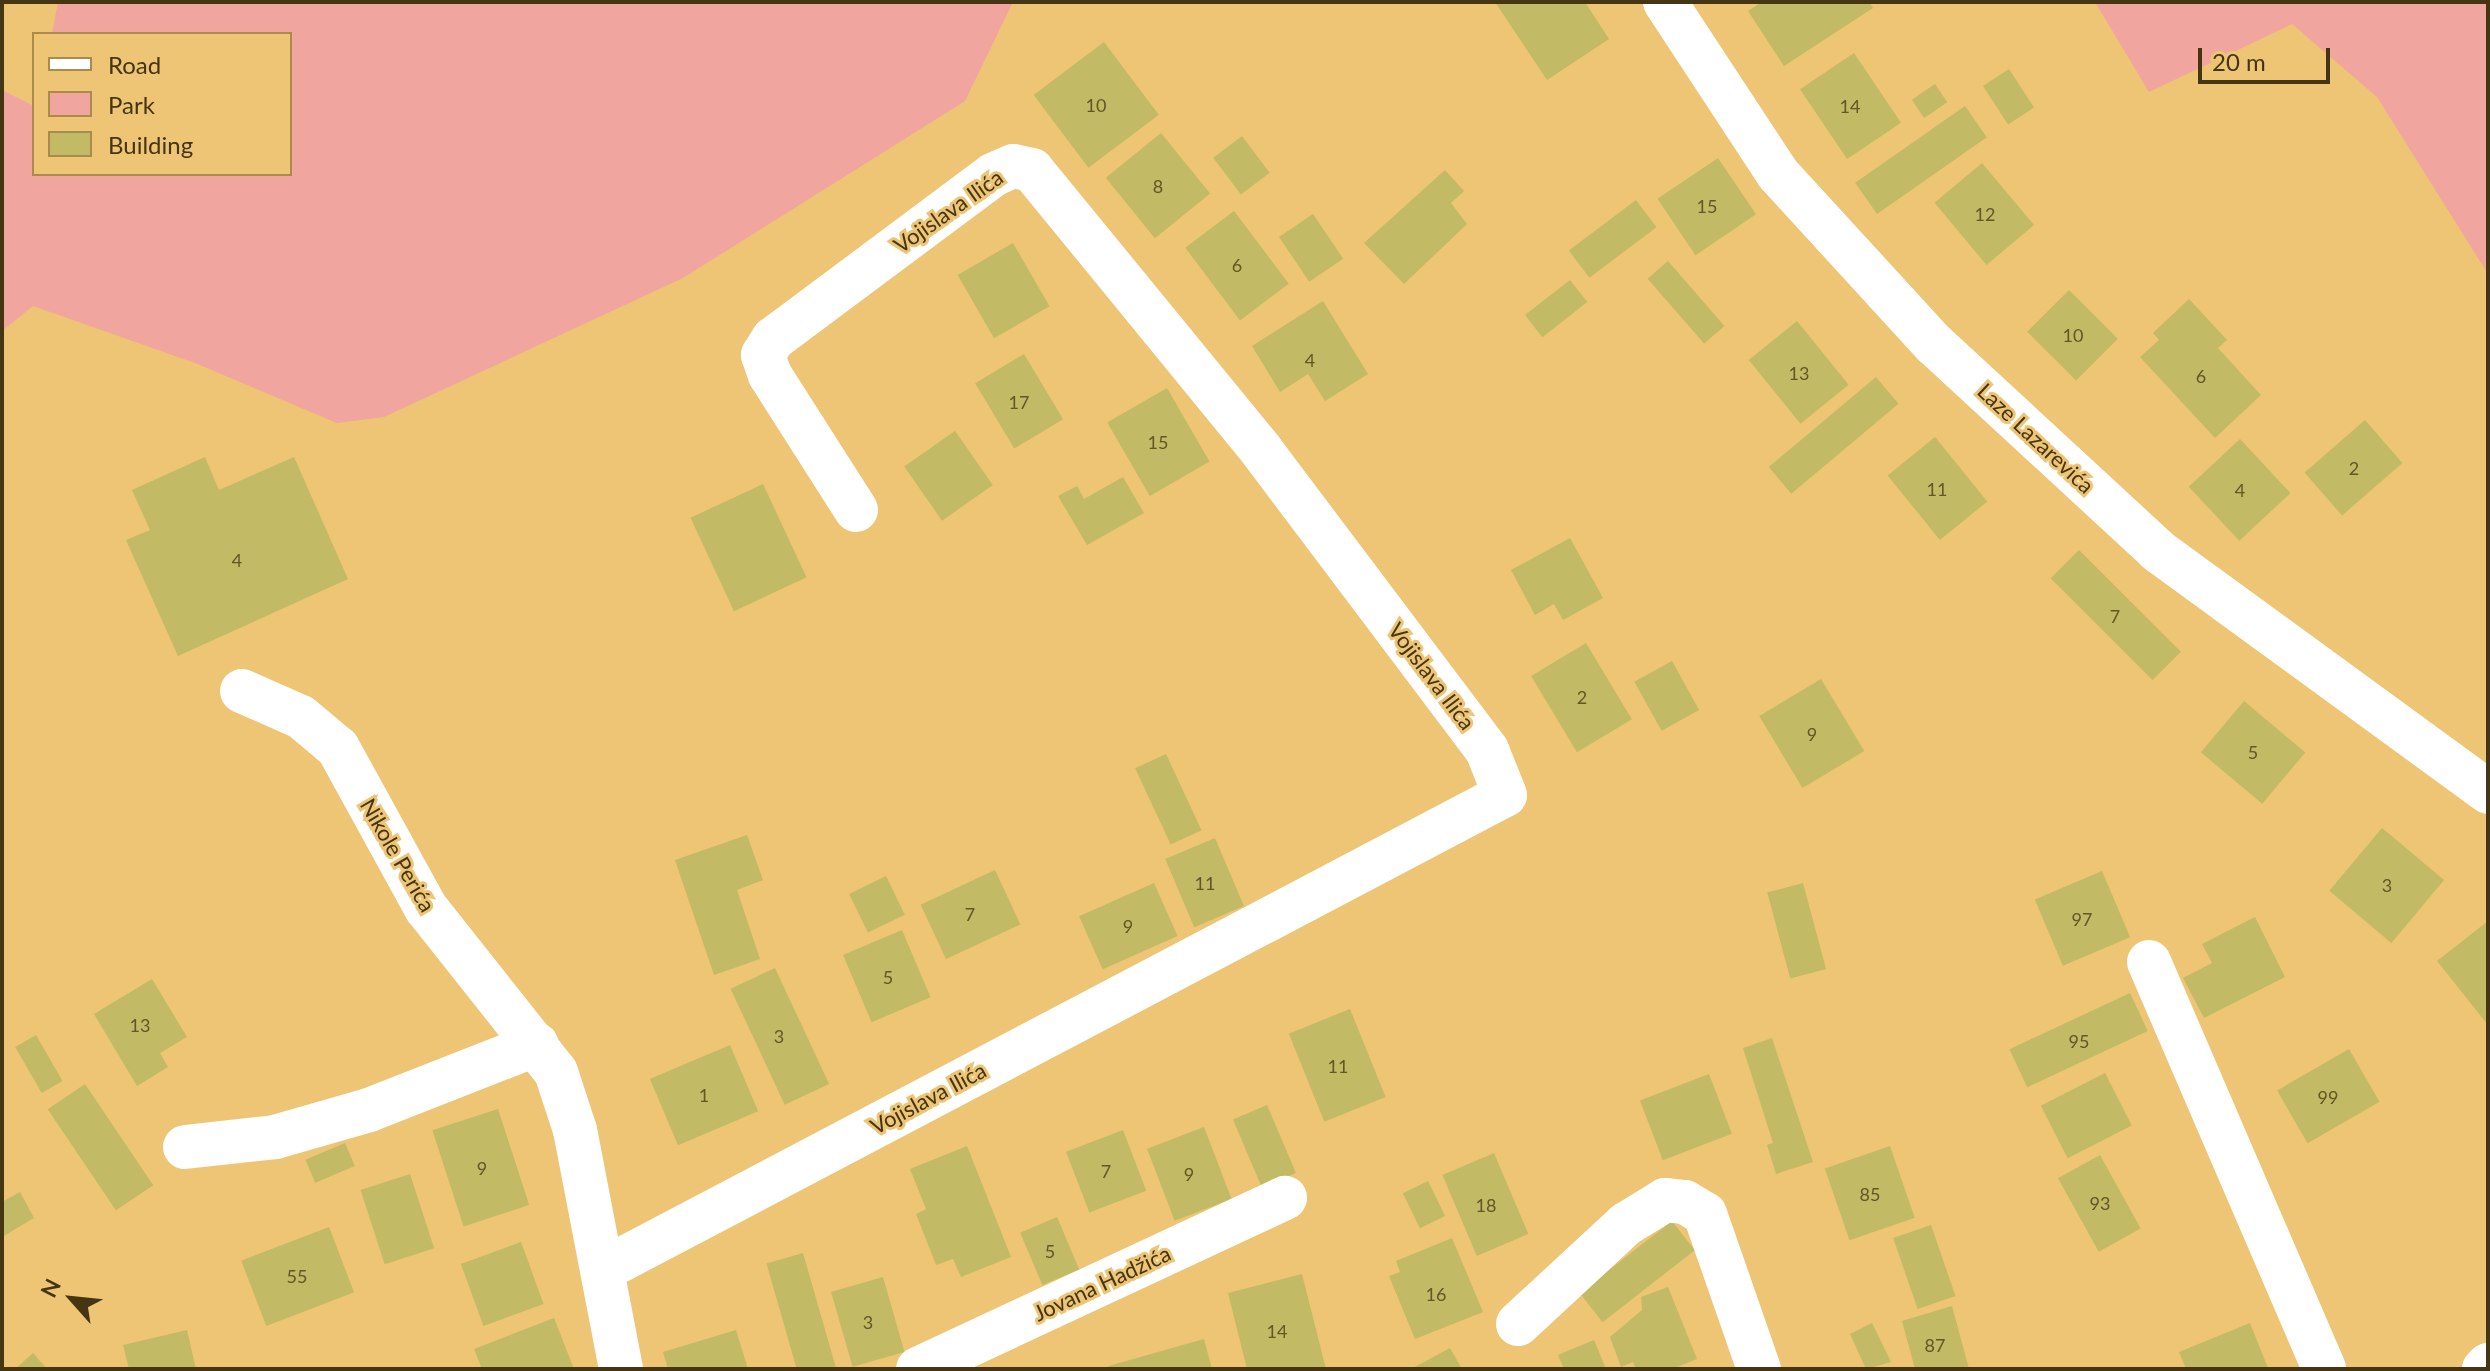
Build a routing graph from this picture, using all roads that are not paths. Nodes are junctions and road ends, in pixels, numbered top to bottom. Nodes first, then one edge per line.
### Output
1 (1665, 2) edge
2 (856, 510) dead end
3 (242, 691) dead end
4 (2488, 792) edge
5 (2149, 962) dead end
6 (537, 1044) junction
7 (185, 1147) dead end
8 (1285, 1198) dead end
9 (602, 1270) junction
10 (1518, 1324) dead end
11 (621, 1369) edge
12 (918, 1369) edge
13 (1759, 1369) edge
14 (2324, 1369) edge

1 - 4 street, Laze Lazarevića
2 - 9 street, Vojislava Ilića
3 - 6 street, Nikole Perića
5 - 14 street
6 - 7 street
6 - 9 street, Nikole Perića
8 - 12 street, Jovana Hadžića
9 - 11 street, Nikole Perića
10 - 13 street

